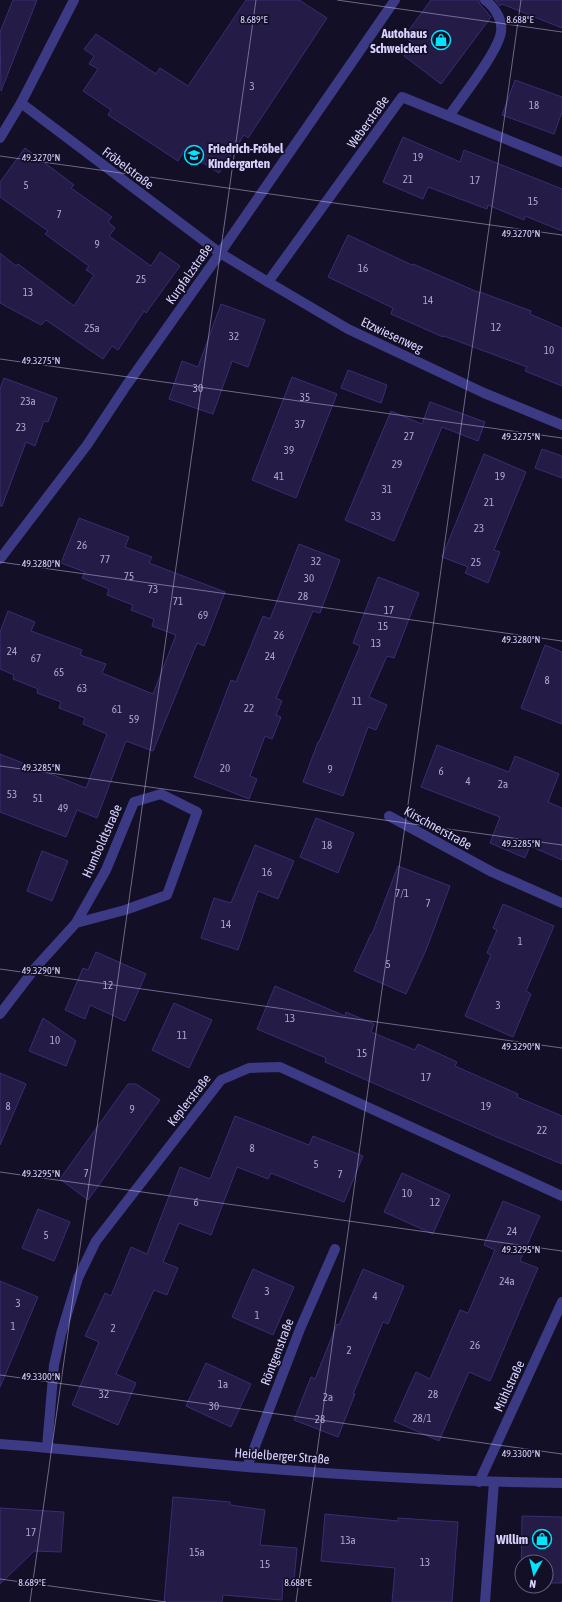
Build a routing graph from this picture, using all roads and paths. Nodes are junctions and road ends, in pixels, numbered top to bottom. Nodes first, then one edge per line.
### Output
1 (395, 0) edge
2 (485, 0) edge
3 (70, 1) edge
4 (20, 103) junction
5 (449, 116) junction
6 (0, 138) edge
7 (562, 162) edge
8 (220, 253) junction
9 (268, 282) junction
10 (562, 425) edge
11 (0, 559) edge
12 (389, 816) dead end
13 (562, 903) edge
14 (76, 923) junction
15 (0, 1014) edge
16 (562, 1196) edge
17 (335, 1248) dead end
18 (562, 1302) edge
19 (0, 1444) edge
20 (47, 1447) junction
21 (247, 1467) junction
22 (479, 1482) junction
23 (494, 1482) junction
24 (562, 1483) edge
25 (485, 1602) edge

1 - 8 street, Kurpfalzstraße
2 - 5 street
3 - 4 street
4 - 6 street
4 - 8 street, Fröbelstraße
5 - 7 street, Weberstraße
5 - 9 street, Weberstraße
8 - 9 street, Etzwiesenweg
8 - 11 street, Kurpfalzstraße
9 - 10 street, Etzwiesenweg
12 - 13 street, Kirschnerstraße
14 - 14 street, Humboldtstraße
14 - 15 street, Humboldtstraße
16 - 20 street, Keplerstraße
17 - 21 street, Röntgenstraße
18 - 22 street, Mühlstraße
19 - 20 street, Heidelberger Straße
20 - 21 street, Heidelberger Straße
21 - 22 street, Heidelberger Straße
22 - 23 street, Heidelberger Straße
23 - 24 street, Heidelberger Straße
23 - 25 street

